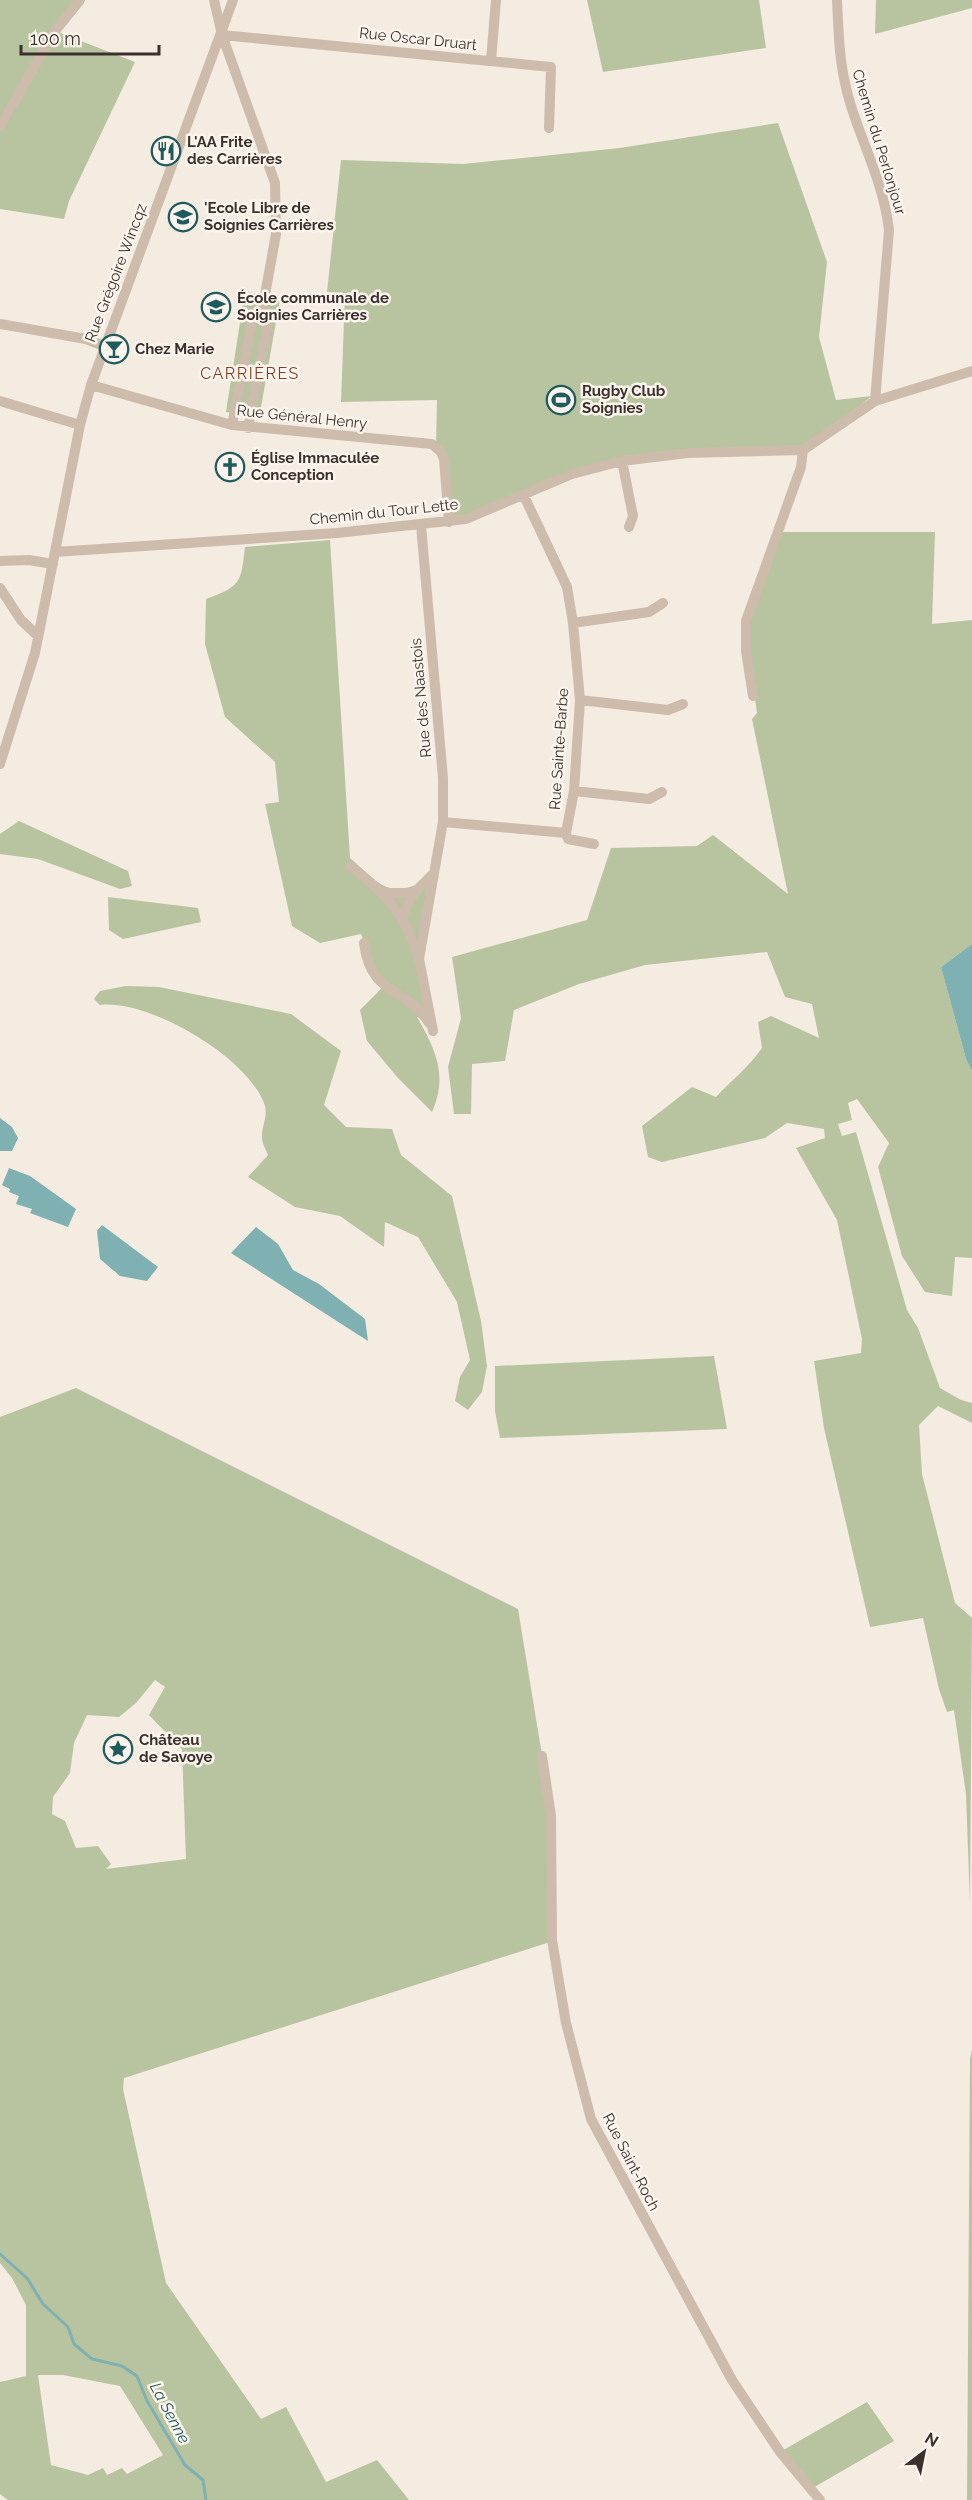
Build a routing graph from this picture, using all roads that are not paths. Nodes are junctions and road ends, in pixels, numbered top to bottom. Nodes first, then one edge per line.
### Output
1 (80, 0) edge
2 (214, 0) edge
3 (233, 0) edge
4 (496, 0) edge
5 (837, 0) edge
6 (222, 35) junction
7 (491, 61) junction
8 (0, 126) edge
9 (549, 128) dead end
10 (262, 306) junction
11 (0, 324) edge
12 (104, 346) junction
13 (972, 371) edge
14 (91, 385) junction
15 (0, 401) edge
16 (875, 401) junction
17 (80, 424) junction
18 (232, 425) junction
19 (248, 428) junction
20 (803, 450) junction
21 (621, 461) junction
22 (524, 496) junction
23 (449, 522) junction
24 (421, 525) junction
25 (629, 528) dead end
26 (55, 552) junction
27 (0, 561) edge
28 (53, 564) junction
29 (0, 588) edge
30 (663, 603) dead end
31 (573, 623) junction
32 (38, 636) junction
33 (753, 696) dead end
34 (580, 700) junction
35 (683, 704) dead end
36 (0, 764) edge
37 (574, 791) junction
38 (662, 792) dead end
39 (443, 822) junction
40 (566, 833) junction
41 (594, 844) dead end
42 (351, 866) dead end
43 (436, 867) junction
44 (384, 893) junction
45 (414, 894) junction
46 (402, 916) junction
47 (364, 943) dead end
48 (419, 959) junction
49 (426, 998) junction
50 (411, 1004) junction
51 (542, 1756) dead end
52 (820, 2500) edge

1 - 8 street
2 - 6 street
3 - 6 street, Rue Grégoire Wincqz
4 - 7 street
5 - 16 street, Chemin du Perlonjour
6 - 7 street, Rue Oscar Druart
6 - 10 street
6 - 12 street, Rue Grégoire Wincqz
7 - 9 street, Rue Oscar Druart
10 - 18 street
10 - 19 street
11 - 12 street
12 - 14 street, Rue Grégoire Wincqz
13 - 16 street
14 - 17 street, Rue Grégoire Wincqz
14 - 18 street, Rue Général Henry
15 - 17 street
16 - 20 street
17 - 26 street, Rue Grégoire Wincqz
18 - 19 street, Rue Général Henry
19 - 23 street, Rue Général Henry
20 - 21 street, Chemin du Tour Lette
20 - 33 street
21 - 22 street, Chemin du Tour Lette
21 - 25 street
22 - 23 street, Chemin du Tour Lette
22 - 31 street, Rue Sainte-Barbe
23 - 24 street, Chemin du Tour Lette
24 - 26 street, Chemin du Tour Lette
24 - 39 street, Rue des Naastois
26 - 28 street, Rue Grégoire Wincqz
27 - 28 street
28 - 32 street, Rue Grégoire Wincqz
29 - 32 street
30 - 31 street
31 - 34 street, Rue Sainte-Barbe
32 - 36 street, Rue Grégoire Wincqz
34 - 35 street
34 - 37 street, Rue Sainte-Barbe
37 - 38 street
37 - 40 street, Rue Sainte-Barbe
39 - 40 street, Rue Sainte-Barbe
39 - 43 street, Rue des Naastois
40 - 41 street, Rue Sainte-Barbe
42 - 44 street, Rue des Naastois
43 - 45 street, Rue des Naastois
43 - 48 street, Rue des Naastois
44 - 45 street
44 - 46 street, Rue des Naastois
45 - 46 street, Rue des Naastois
46 - 48 street, Rue des Naastois
47 - 50 street, Rue des Naastois
48 - 49 street, Rue des Naastois
49 - 50 street
49 - 50 street, Rue des Naastois
51 - 52 street, Rue Saint-Roch

